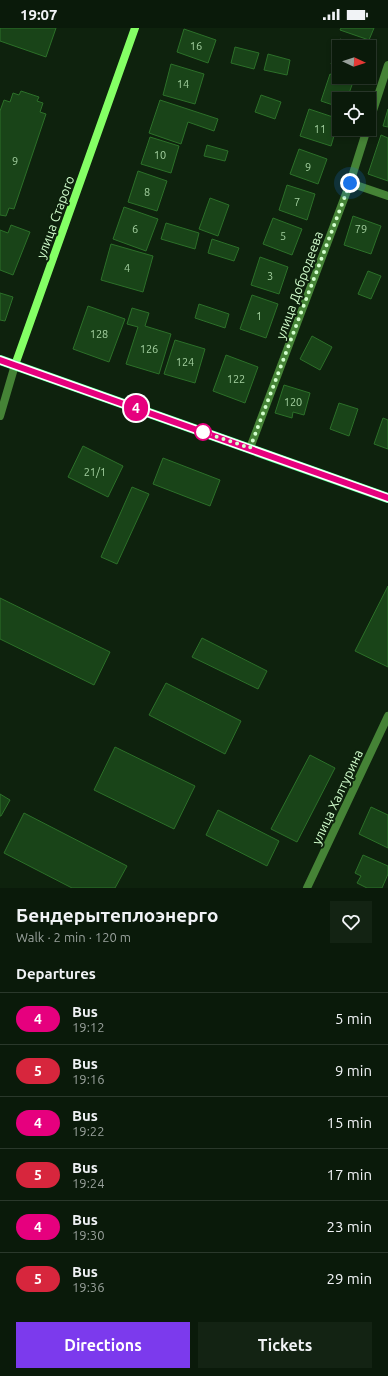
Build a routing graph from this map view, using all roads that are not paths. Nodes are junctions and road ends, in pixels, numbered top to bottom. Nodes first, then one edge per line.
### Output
1 (135, 28) edge
2 (388, 65) edge
3 (376, 102) edge
4 (365, 136) edge
5 (350, 183) junction
6 (388, 196) edge
7 (0, 360) edge
8 (15, 365) junction
9 (0, 416) edge
10 (250, 448) junction
11 (388, 498) edge
12 (388, 716) edge
13 (385, 727) edge
14 (307, 888) edge

1 - 8 street, улица Старого
2 - 3 street
4 - 5 street, улица Добродеева
5 - 6 street
5 - 10 street, улица Добродеева
7 - 8 main road
8 - 9 street, улица Старого
8 - 10 main road
10 - 11 main road
12 - 13 street, улица Халтурина
13 - 14 street, улица Халтурина

